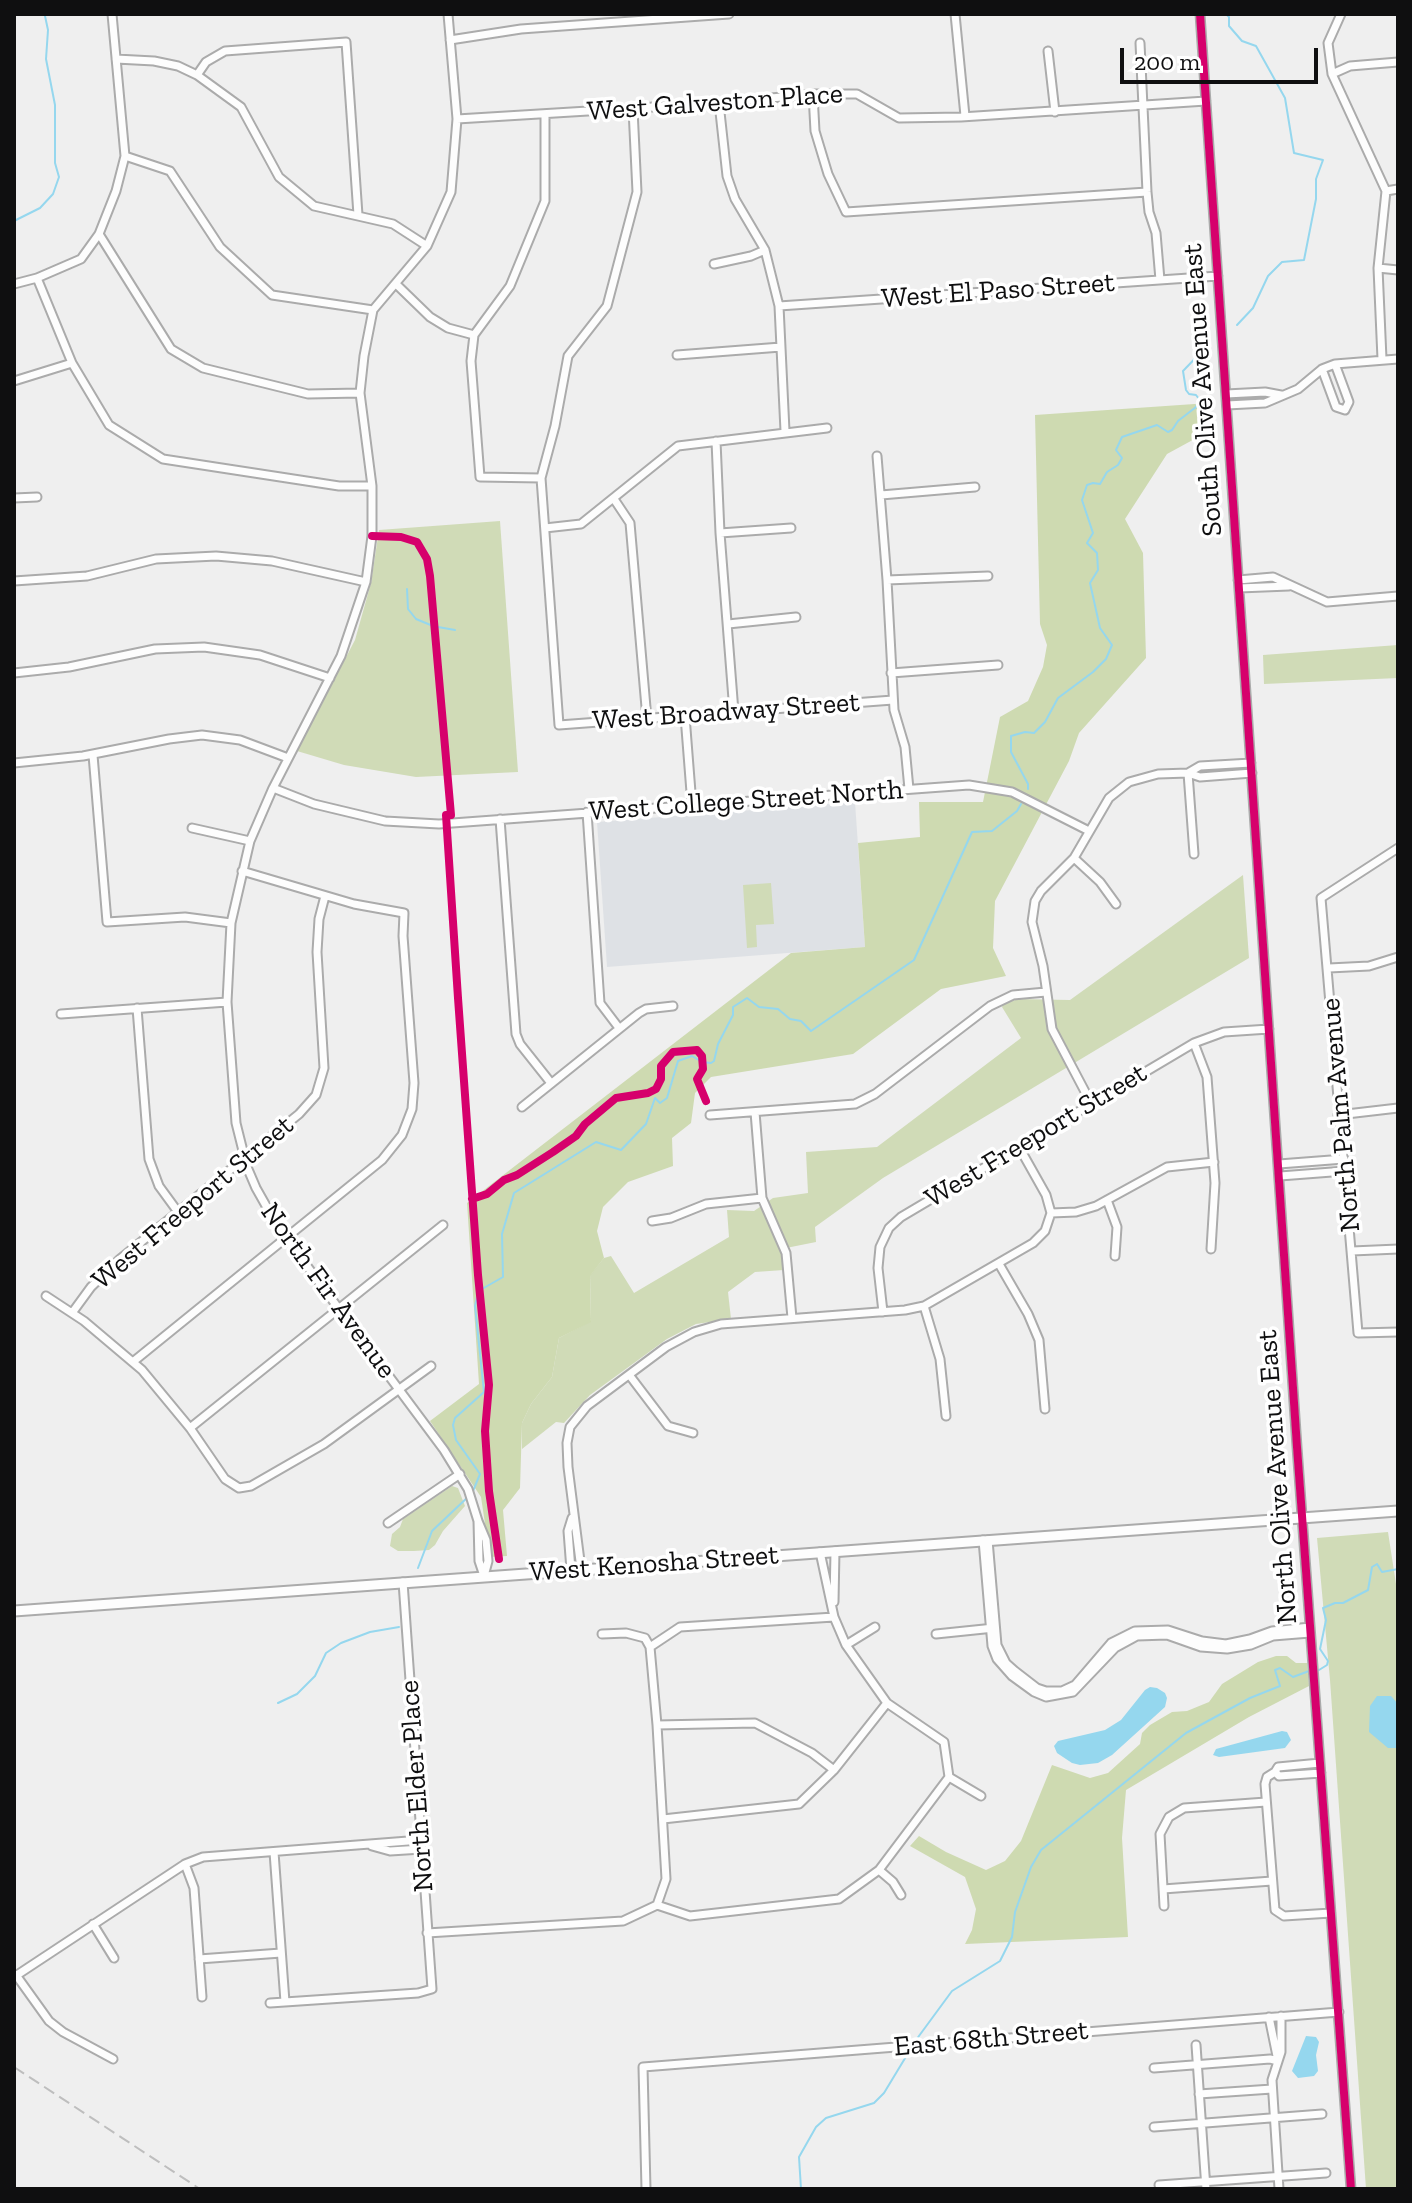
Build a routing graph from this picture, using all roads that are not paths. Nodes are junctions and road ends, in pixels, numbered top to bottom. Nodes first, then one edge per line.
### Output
1 (112, 14) edge
2 (448, 14) edge
3 (729, 14) edge
4 (955, 14) edge
5 (1200, 14) edge
6 (1341, 14) edge
7 (450, 40) junction
8 (1140, 43) dead end
9 (1048, 51) dead end
10 (116, 59) junction
11 (1398, 62) edge
12 (1332, 74) junction
13 (197, 75) junction
14 (813, 94) junction
15 (1206, 101) junction
16 (719, 103) junction
17 (1141, 105) junction
18 (633, 109) junction
19 (1055, 112) junction
20 (545, 114) junction
21 (965, 116) junction
22 (457, 119) junction
23 (125, 156) junction
24 (1398, 189) edge
25 (1386, 191) junction
26 (1147, 192) junction
27 (358, 215) junction
28 (99, 234) junction
29 (427, 246) junction
30 (765, 250) junction
31 (714, 264) dead end
32 (1378, 268) junction
33 (1398, 270) edge
34 (1218, 276) junction
35 (37, 278) junction
36 (1160, 280) junction
37 (14, 284) edge
38 (396, 284) junction
39 (779, 306) junction
40 (373, 310) junction
41 (474, 335) junction
42 (781, 347) junction
43 (677, 355) dead end
44 (1382, 359) junction
45 (1398, 359) edge
46 (72, 363) junction
47 (1335, 364) junction
48 (1322, 369) junction
49 (14, 381) edge
50 (360, 393) junction
51 (1226, 394) junction
52 (1283, 395) junction
53 (1227, 405) junction
54 (827, 428) dead end
55 (785, 431) junction
56 (716, 441) junction
57 (877, 456) dead end
58 (541, 478) junction
59 (372, 486) junction
60 (975, 487) dead end
61 (881, 495) junction
62 (37, 497) dead end
63 (14, 498) edge
64 (614, 499) junction
65 (545, 528) junction
66 (791, 528) dead end
67 (720, 533) junction
68 (988, 576) dead end
69 (887, 580) junction
70 (14, 581) edge
71 (366, 582) junction
72 (1238, 584) junction
73 (1398, 596) edge
74 (796, 617) dead end
75 (728, 624) junction
76 (998, 665) dead end
77 (14, 673) edge
78 (891, 673) junction
79 (330, 678) junction
80 (893, 700) junction
81 (734, 712) junction
82 (685, 716) junction
83 (647, 719) junction
84 (93, 755) junction
85 (288, 758) junction
86 (14, 763) edge
87 (1251, 763) junction
88 (1188, 773) junction
89 (1252, 773) junction
90 (273, 788) junction
91 (909, 789) junction
92 (692, 805) junction
93 (587, 812) junction
94 (500, 819) junction
95 (192, 828) dead end
96 (1089, 831) junction
97 (250, 841) junction
98 (1398, 848) edge
99 (1194, 854) dead end
100 (1074, 858) junction
101 (242, 871) junction
102 (325, 896) junction
103 (1116, 904) dead end
104 (231, 923) junction
105 (1398, 957) edge
106 (1329, 968) junction
107 (1046, 992) junction
108 (227, 1002) junction
109 (673, 1006) dead end
110 (137, 1008) junction
111 (61, 1014) dead end
112 (619, 1028) junction
113 (1269, 1029) junction
114 (1194, 1043) junction
115 (551, 1083) junction
116 (1091, 1103) junction
117 (522, 1107) dead end
118 (1398, 1108) edge
119 (755, 1112) junction
120 (710, 1115) dead end
121 (1338, 1115) junction
122 (1019, 1147) junction
123 (245, 1159) junction
124 (1344, 1159) junction
125 (1214, 1162) junction
126 (1279, 1164) junction
127 (1345, 1171) junction
128 (1280, 1176) junction
129 (762, 1198) junction
130 (1107, 1200) junction
131 (178, 1212) junction
132 (1051, 1213) junction
133 (652, 1221) dead end
134 (443, 1225) dead end
135 (286, 1238) junction
136 (1211, 1249) dead end
137 (1398, 1249) edge
138 (1352, 1251) junction
139 (1115, 1256) dead end
140 (999, 1264) junction
141 (46, 1296) dead end
142 (924, 1306) junction
143 (339, 1309) junction
144 (883, 1312) junction
145 (72, 1313) junction
146 (792, 1318) junction
147 (1398, 1332) edge
148 (134, 1361) junction
149 (431, 1366) dead end
150 (630, 1376) junction
151 (399, 1390) junction
152 (1045, 1409) dead end
153 (946, 1416) dead end
154 (190, 1428) junction
155 (693, 1433) dead end
156 (460, 1474) junction
157 (1398, 1511) edge
158 (1302, 1517) junction
159 (388, 1523) dead end
160 (986, 1540) junction
161 (835, 1551) junction
162 (820, 1552) junction
163 (576, 1569) junction
164 (484, 1576) junction
165 (403, 1582) junction
166 (14, 1611) edge
167 (834, 1617) junction
168 (875, 1627) dead end
169 (992, 1628) junction
170 (1310, 1630) junction
171 (602, 1634) dead end
172 (936, 1634) dead end
173 (846, 1645) junction
174 (650, 1647) junction
175 (887, 1703) junction
176 (657, 1725) junction
177 (1320, 1763) junction
178 (1292, 1766) junction
179 (834, 1770) junction
180 (1275, 1772) junction
181 (1321, 1773) junction
182 (1293, 1775) junction
183 (949, 1777) junction
184 (981, 1796) dead end
185 (1266, 1802) junction
186 (663, 1819) junction
187 (421, 1845) junction
188 (274, 1852) junction
189 (185, 1864) junction
190 (879, 1870) junction
191 (1272, 1881) junction
192 (1163, 1889) junction
193 (901, 1895) dead end
194 (657, 1905) junction
195 (1164, 1906) dead end
196 (1331, 1913) junction
197 (93, 1924) junction
198 (427, 1933) junction
199 (281, 1953) junction
200 (114, 1958) dead end
201 (199, 1959) junction
202 (15, 1976) edge
203 (202, 1997) dead end
204 (285, 2002) junction
205 (270, 2003) dead end
206 (1339, 2012) junction
207 (1281, 2016) junction
208 (1269, 2017) junction
209 (1196, 2045) dead end
210 (113, 2059) dead end
211 (1278, 2061) junction
212 (1197, 2065) junction
213 (1154, 2068) dead end
214 (1272, 2089) junction
215 (1199, 2094) junction
216 (1322, 2114) dead end
217 (1274, 2118) junction
218 (1202, 2123) junction
219 (1154, 2127) dead end
220 (1326, 2173) dead end
221 (1278, 2176) junction
222 (1159, 2185) dead end
223 (1206, 2185) edge
224 (646, 2189) edge
225 (1279, 2189) edge
226 (1351, 2189) edge

1 - 10 street
2 - 7 street
3 - 7 street
4 - 21 street
5 - 15 street, South Olive Avenue East
6 - 12 street
7 - 22 street
8 - 17 street
9 - 19 street
10 - 13 street
10 - 23 street
11 - 12 street
12 - 25 street
13 - 27 street
13 - 27 street
14 - 16 street, West Galveston Place
14 - 21 street, West Galveston Place
14 - 26 street
15 - 17 street, West Galveston Place
15 - 34 street, South Olive Avenue East
16 - 18 street, West Galveston Place
16 - 30 street
17 - 19 street, West Galveston Place
17 - 26 street
18 - 20 street, West Galveston Place
18 - 58 street
19 - 21 street, West Galveston Place
20 - 22 street, West Galveston Place
20 - 41 street
22 - 29 street
23 - 28 street
23 - 40 street
24 - 25 street
25 - 32 street
26 - 36 street
27 - 29 street
28 - 35 street
28 - 50 street
29 - 38 street
30 - 31 street
30 - 39 street
32 - 33 street
32 - 44 street
34 - 36 street, West El Paso Street
34 - 51 street, South Olive Avenue East
35 - 37 street
35 - 46 street
36 - 39 street, West El Paso Street
38 - 40 street
38 - 41 street
39 - 42 street
40 - 50 street, North Fir Avenue
41 - 58 street
42 - 43 street
42 - 55 street
44 - 45 street
44 - 47 street
46 - 49 street
46 - 59 street
47 - 48 street
47 - 48 street
48 - 52 street
50 - 59 street, North Fir Avenue
51 - 52 street
51 - 53 street, South Olive Avenue East
52 - 53 street
53 - 72 street, South Olive Avenue East
54 - 55 street
55 - 56 street
56 - 64 street
56 - 67 street
57 - 61 street
58 - 65 street
59 - 71 street, North Fir Avenue
60 - 61 street
61 - 69 street
62 - 63 street
64 - 65 street
64 - 83 street
65 - 83 street, West Broadway Street
66 - 67 street
67 - 75 street
68 - 69 street
69 - 78 street
70 - 71 street
71 - 79 street, North Fir Avenue
72 - 73 street
72 - 87 street, South Olive Avenue East
74 - 75 street
75 - 81 street
76 - 78 street
77 - 79 street
78 - 80 street
79 - 85 street, North Fir Avenue
80 - 81 street, West Broadway Street
80 - 91 street
81 - 82 street, West Broadway Street
82 - 83 street, West Broadway Street
82 - 92 street
84 - 85 street
84 - 86 street
84 - 104 street
85 - 90 street, North Fir Avenue
87 - 88 street
87 - 89 street, North Olive Avenue East
88 - 89 street
88 - 96 street
88 - 99 street
89 - 113 street, North Olive Avenue East
90 - 94 street, West College Street North
90 - 97 street, North Fir Avenue
91 - 92 street, West College Street North
91 - 96 street, West College Street North
92 - 93 street, West College Street North
93 - 94 street, West College Street North
93 - 112 street
94 - 115 street
95 - 97 street
96 - 100 street
97 - 101 street, North Fir Avenue
98 - 106 street, North Palm Avenue
100 - 103 street
100 - 107 street
101 - 102 street
101 - 104 street, North Fir Avenue
102 - 123 street, West Freeport Street
102 - 135 street
104 - 108 street, North Fir Avenue
105 - 106 street
106 - 121 street, North Palm Avenue
107 - 116 street
107 - 119 street
108 - 110 street
108 - 123 street, North Fir Avenue
109 - 112 street
110 - 111 street
110 - 131 street
112 - 115 street
113 - 114 street, West Freeport Street
113 - 126 street, North Olive Avenue East
114 - 116 street, West Freeport Street
114 - 125 street
115 - 117 street
116 - 122 street, West Freeport Street
118 - 121 street
119 - 120 street
119 - 129 street
121 - 124 street, North Palm Avenue
122 - 132 street
122 - 144 street, West Freeport Street
123 - 131 street, West Freeport Street
123 - 135 street, North Fir Avenue
124 - 126 street
124 - 127 street, North Palm Avenue
125 - 130 street
125 - 136 street
126 - 128 street, North Olive Avenue East
127 - 128 street
127 - 138 street, North Palm Avenue
128 - 158 street, North Olive Avenue East
129 - 133 street
129 - 146 street
130 - 132 street
130 - 139 street
131 - 145 street, West Freeport Street
132 - 140 street
134 - 143 street
135 - 143 street, North Fir Avenue
135 - 148 street
137 - 138 street
138 - 147 street, North Palm Avenue
140 - 142 street
140 - 152 street
141 - 145 street
142 - 144 street
142 - 153 street
143 - 151 street, North Fir Avenue
143 - 154 street
144 - 146 street
145 - 148 street
146 - 150 street
148 - 154 street
149 - 151 street
150 - 155 street
150 - 163 street
151 - 154 street
151 - 156 street, North Fir Avenue
156 - 159 street
156 - 164 street, North Fir Avenue
157 - 158 main road, West Kenosha Street
158 - 160 main road, West Kenosha Street
158 - 170 street, North Olive Avenue East
160 - 161 main road, West Kenosha Street
160 - 169 street
161 - 162 main road, West Kenosha Street
161 - 167 street
162 - 163 main road, West Kenosha Street
162 - 167 street
163 - 164 main road, West Kenosha Street
164 - 165 main road, West Kenosha Street
165 - 166 main road, West Kenosha Street
165 - 187 street, North Elder Place
167 - 173 street
167 - 174 street
168 - 173 street
169 - 170 street
169 - 172 street
170 - 177 street, North Olive Avenue East
171 - 174 street
173 - 175 street
174 - 176 street
175 - 179 street
175 - 183 street
176 - 179 street
176 - 186 street
177 - 178 street
177 - 181 street, North Olive Avenue East
178 - 180 street
178 - 182 street
179 - 186 street
180 - 182 street
180 - 185 street
181 - 182 street
181 - 196 street, North Olive Avenue East
183 - 184 street
183 - 190 street
185 - 191 street
185 - 192 street
186 - 194 street
187 - 188 street
187 - 198 street, North Elder Place
188 - 189 street
188 - 199 street
189 - 197 street
189 - 201 street
190 - 193 street
190 - 194 street
191 - 192 street
191 - 196 street
192 - 195 street
194 - 198 street
196 - 206 street, North Olive Avenue East
197 - 200 street
197 - 202 street
198 - 204 street, North Elder Place
199 - 201 street
199 - 204 street
201 - 203 street
202 - 210 street
204 - 205 street
206 - 207 street, East 68th Street
206 - 226 street, North Olive Avenue East
207 - 208 street, East 68th Street
207 - 211 street
208 - 211 street
208 - 224 street, East 68th Street
209 - 212 street
211 - 212 street
211 - 214 street
212 - 213 street
212 - 215 street
214 - 215 street
214 - 217 street
215 - 218 street
216 - 217 street
217 - 218 street
217 - 221 street
218 - 219 street
218 - 223 street
220 - 221 street
221 - 223 street
221 - 225 street
222 - 223 street

